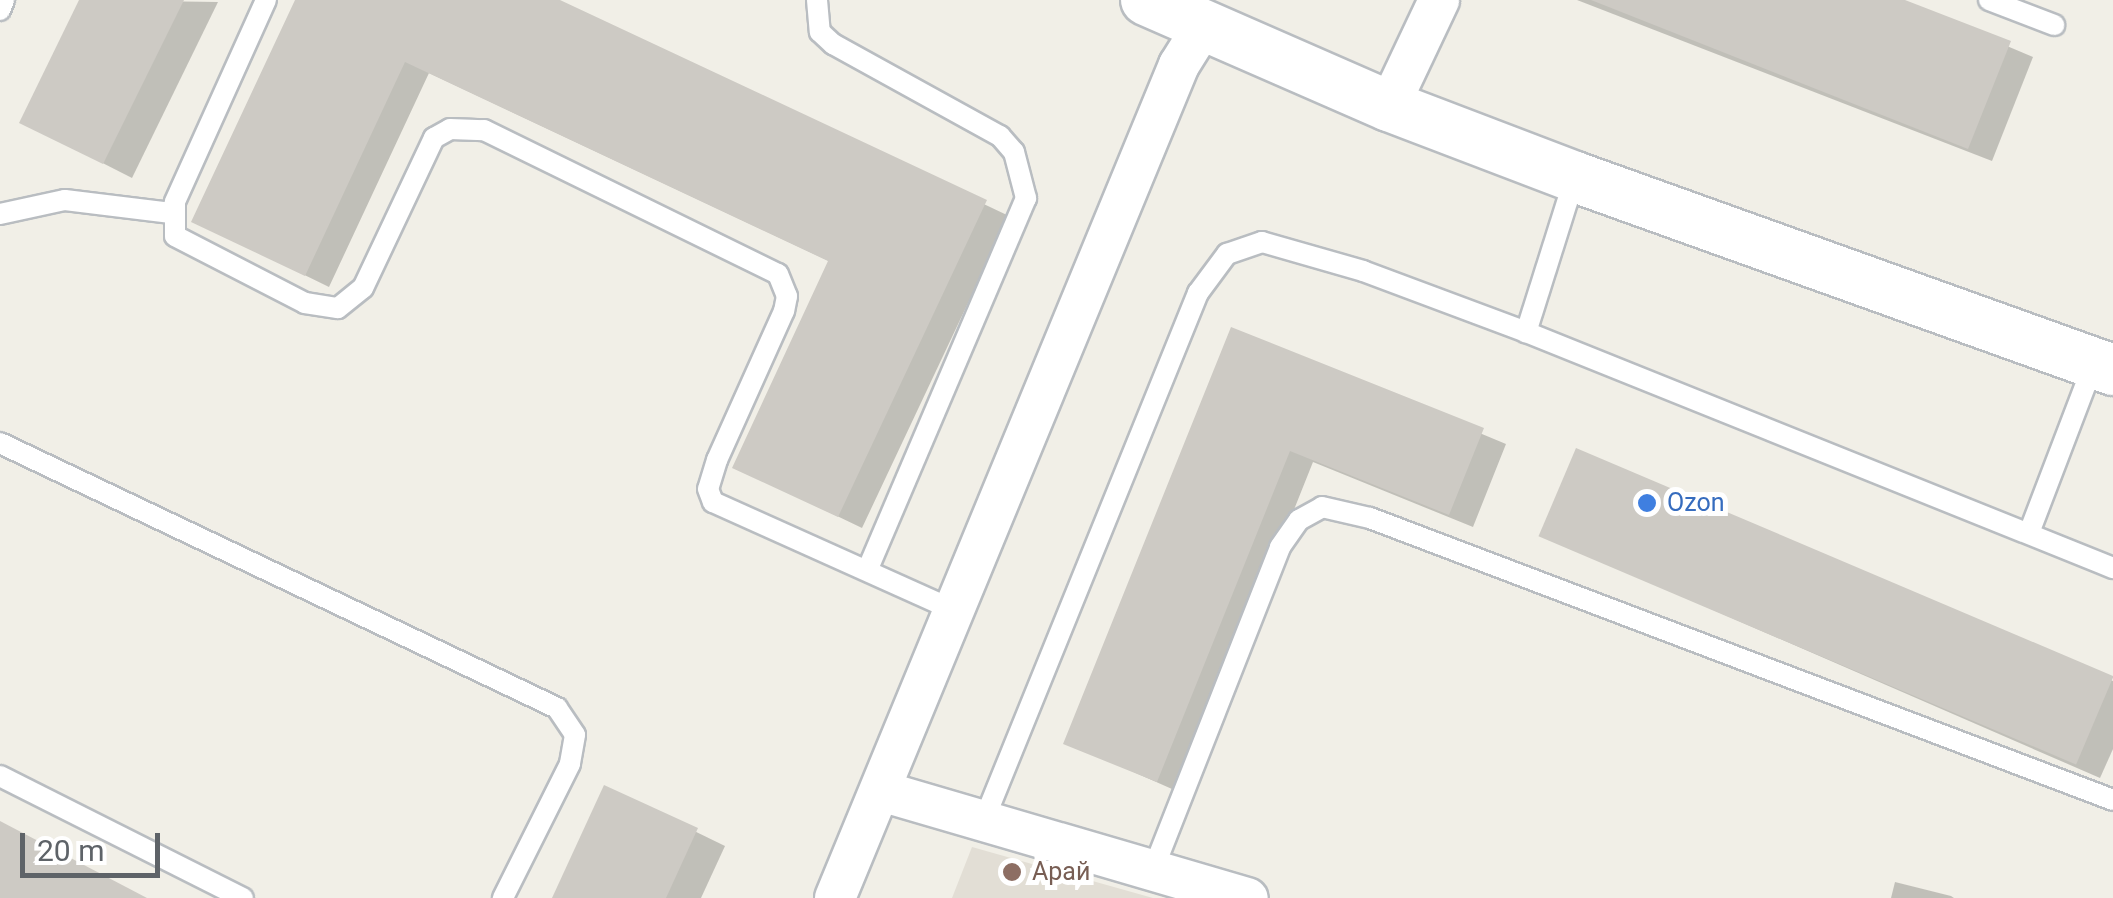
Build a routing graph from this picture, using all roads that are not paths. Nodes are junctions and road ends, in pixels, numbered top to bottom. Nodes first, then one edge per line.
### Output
1 (4, 0) edge
2 (266, 0) edge
3 (817, 0) edge
4 (1146, 0) edge
5 (1438, 0) edge
6 (1990, 0) edge
7 (0, 10) edge
8 (1204, 24) junction
9 (2054, 25) dead end
10 (1388, 106) junction
11 (1575, 177) junction
12 (171, 213) junction
13 (0, 214) edge
14 (1526, 332) junction
15 (2103, 367) edge
16 (0, 444) edge
17 (2029, 533) junction
18 (868, 568) junction
19 (2113, 568) edge
20 (955, 610) junction
21 (0, 776) edge
22 (881, 791) junction
23 (2113, 800) edge
24 (984, 820) junction
25 (1153, 870) junction
26 (243, 898) edge
27 (503, 898) edge
28 (835, 898) edge
29 (1248, 898) edge

1 - 7 lane
2 - 12 lane
3 - 18 lane
4 - 8 street
5 - 10 street
6 - 9 lane
8 - 10 street
8 - 20 street
10 - 11 street
11 - 14 lane
11 - 15 street
12 - 13 lane
12 - 18 lane
14 - 17 lane
14 - 24 lane
15 - 17 lane
16 - 27 lane
17 - 19 lane
18 - 20 lane
20 - 22 street
21 - 26 lane
22 - 24 street
22 - 28 street
23 - 25 lane
24 - 25 street
25 - 29 street

